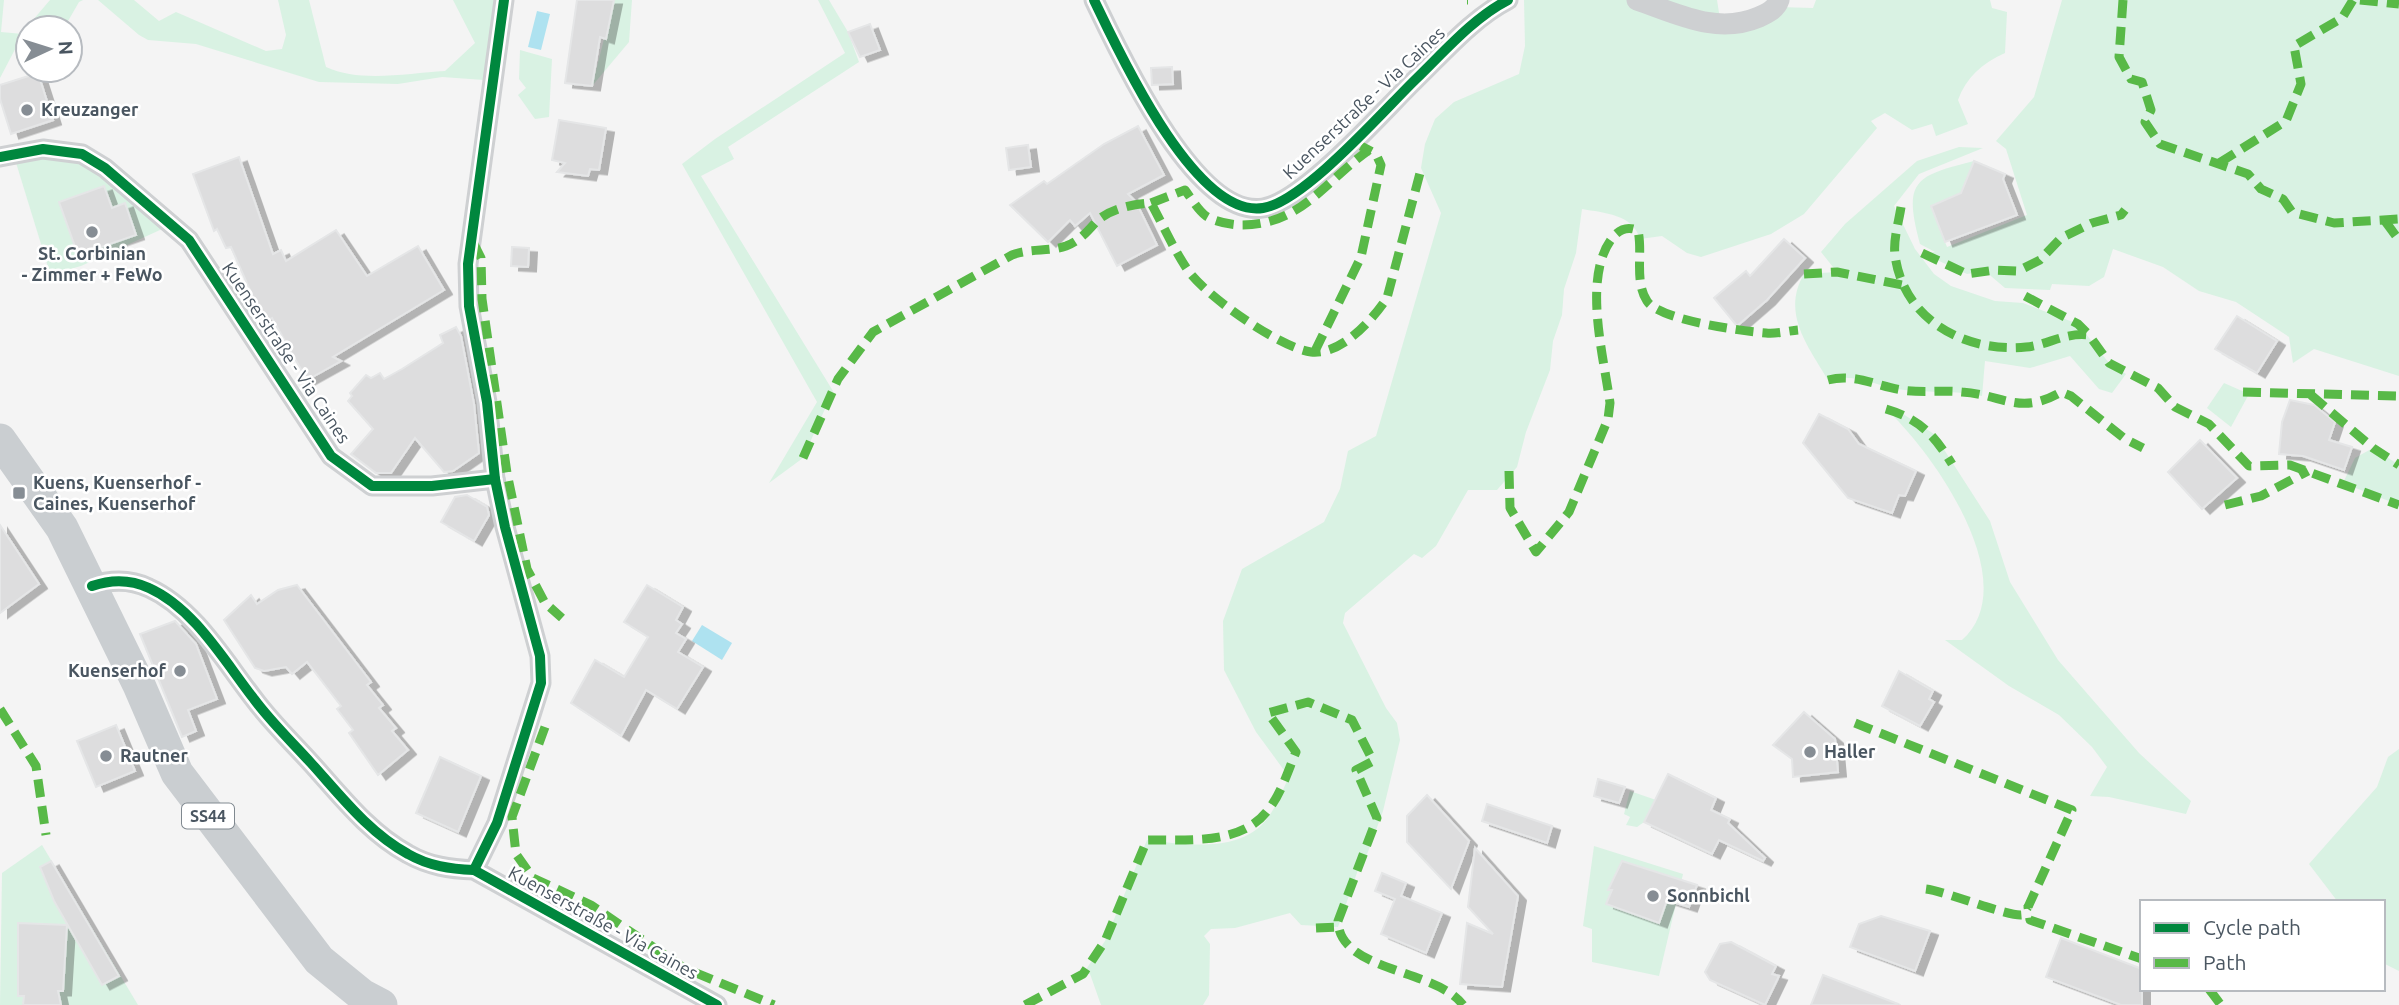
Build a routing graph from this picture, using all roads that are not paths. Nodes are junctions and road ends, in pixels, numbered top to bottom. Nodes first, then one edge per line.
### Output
1 (504, 0) edge
2 (1094, 0) edge
3 (1508, 0) edge
4 (1637, 0) edge
5 (1779, 0) edge
6 (0, 157) edge
7 (0, 440) edge
8 (495, 480) junction
9 (92, 586) junction
10 (474, 870) junction
11 (381, 1005) edge
12 (717, 1005) edge

1 - 8 street
2 - 3 street, Kuenserstraße - Via Caines
4 - 5 street
6 - 8 street, Kuenserstraße - Via Caines
7 - 9 main road, SS44
8 - 10 street
9 - 10 street, Kuenserstraße - Via Caines
9 - 11 main road, SS44
10 - 12 street, Kuenserstraße - Via Caines

